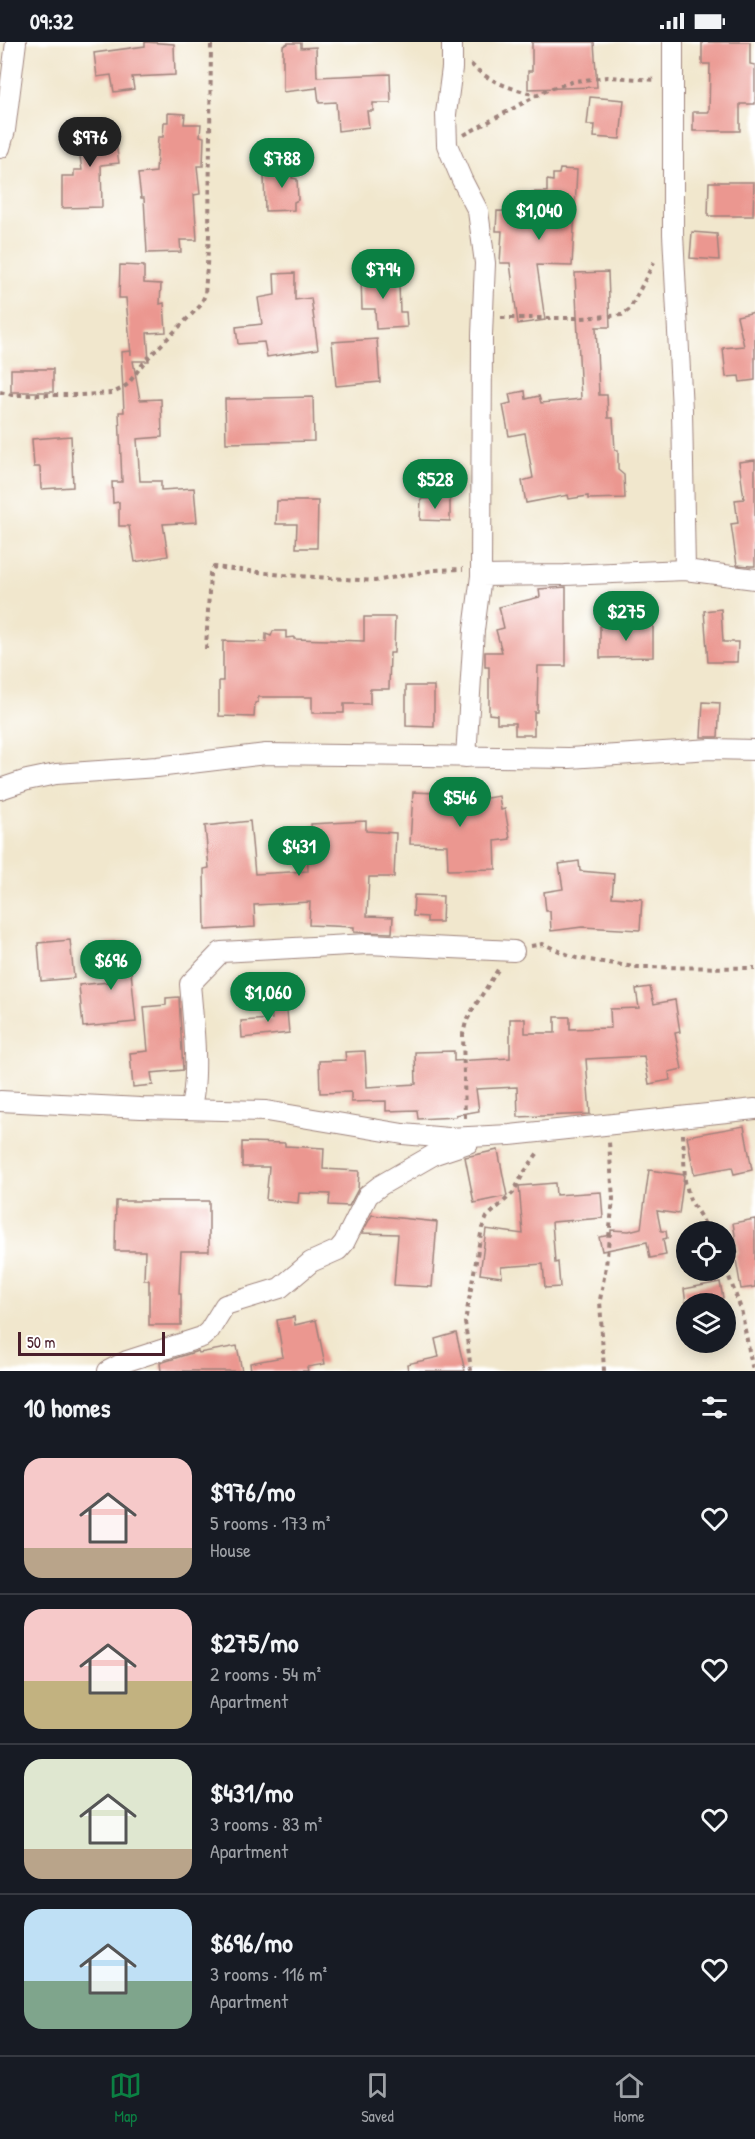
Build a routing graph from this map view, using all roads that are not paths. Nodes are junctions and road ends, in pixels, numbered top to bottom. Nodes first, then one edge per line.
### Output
1 (16, 42) edge
2 (452, 42) edge
3 (673, 42) edge
4 (0, 148) edge
5 (685, 570) junction
6 (481, 572) junction
7 (755, 579) edge
8 (755, 750) edge
9 (466, 757) junction
10 (0, 789) edge
11 (514, 951) road end
12 (0, 1101) edge
13 (190, 1109) junction
14 (755, 1109) edge
15 (487, 1136) junction
16 (108, 1371) edge

1 - 4 street
2 - 6 street
3 - 5 street
5 - 6 street
5 - 7 street
6 - 9 street
8 - 9 street
9 - 10 street
11 - 13 street
12 - 13 street
13 - 15 street
14 - 15 street
15 - 16 street

